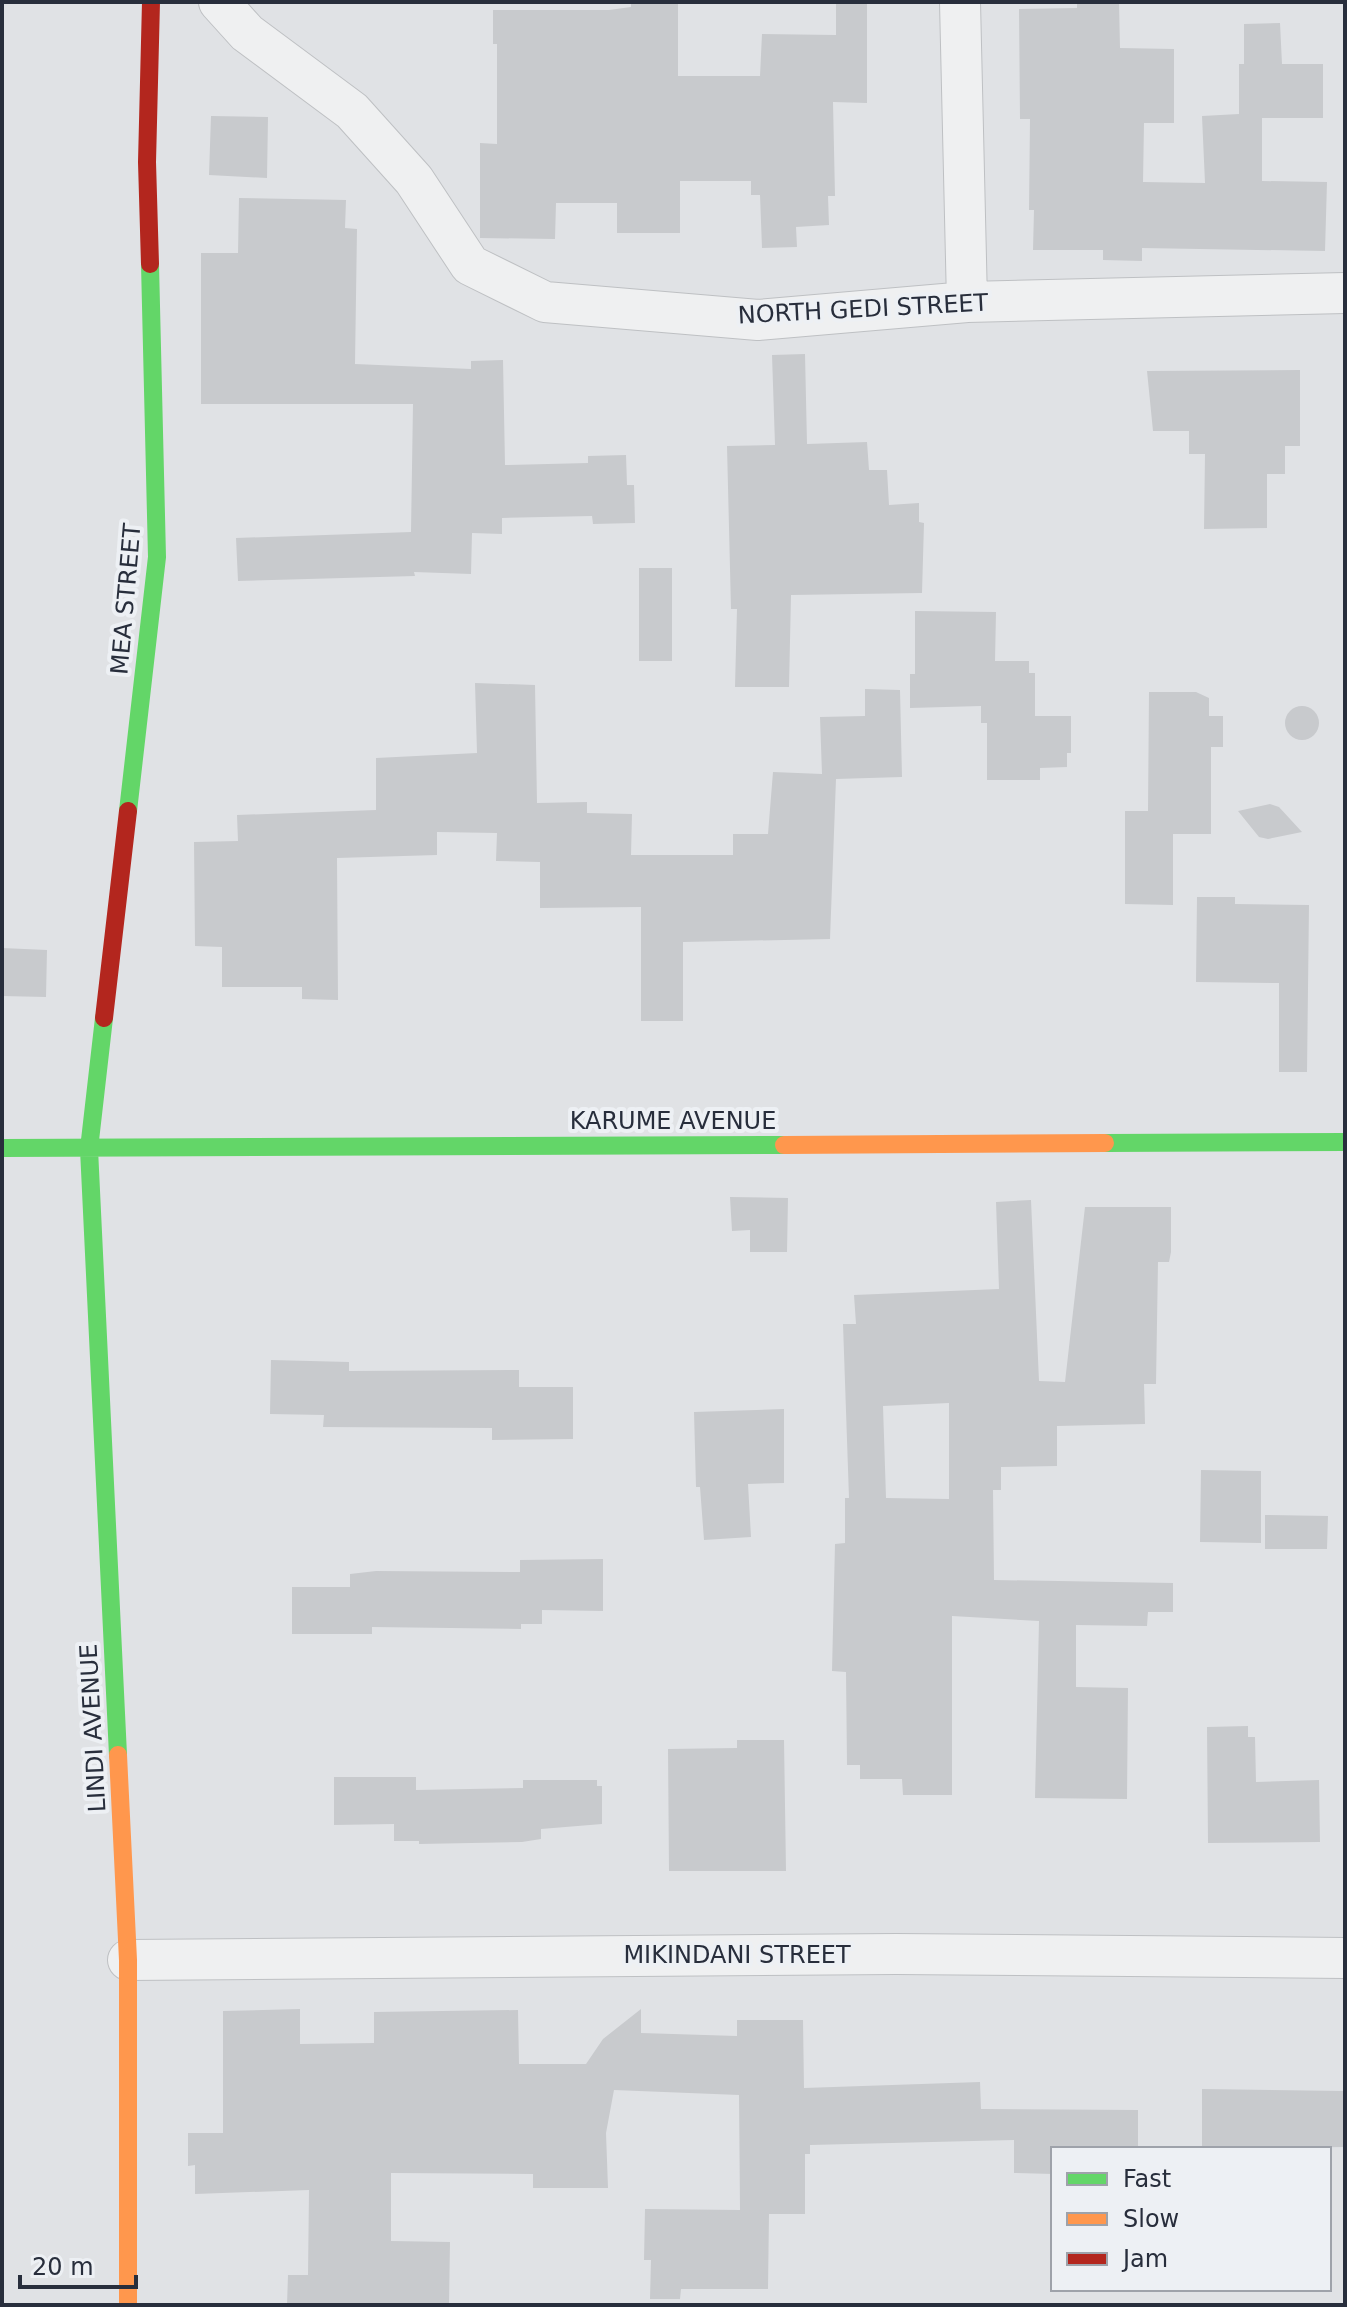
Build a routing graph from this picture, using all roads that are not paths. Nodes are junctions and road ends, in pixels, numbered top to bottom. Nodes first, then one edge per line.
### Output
1 (151, 2) edge
2 (219, 2) edge
3 (960, 2) edge
4 (1345, 293) edge
5 (967, 302) junction
6 (1345, 1142) edge
7 (2, 1148) edge
8 (89, 1149) junction
9 (1345, 1958) edge
10 (128, 1960) junction
11 (128, 2305) edge

1 - 8 street, MEA STREET
2 - 5 street, NORTH GEDI STREET
3 - 5 street
4 - 5 street, NORTH GEDI STREET
6 - 8 street, KARUME AVENUE
7 - 8 street, KARUME AVENUE
8 - 10 street, LINDI AVENUE
9 - 10 street, MIKINDANI STREET
10 - 11 street, LINDI AVENUE

